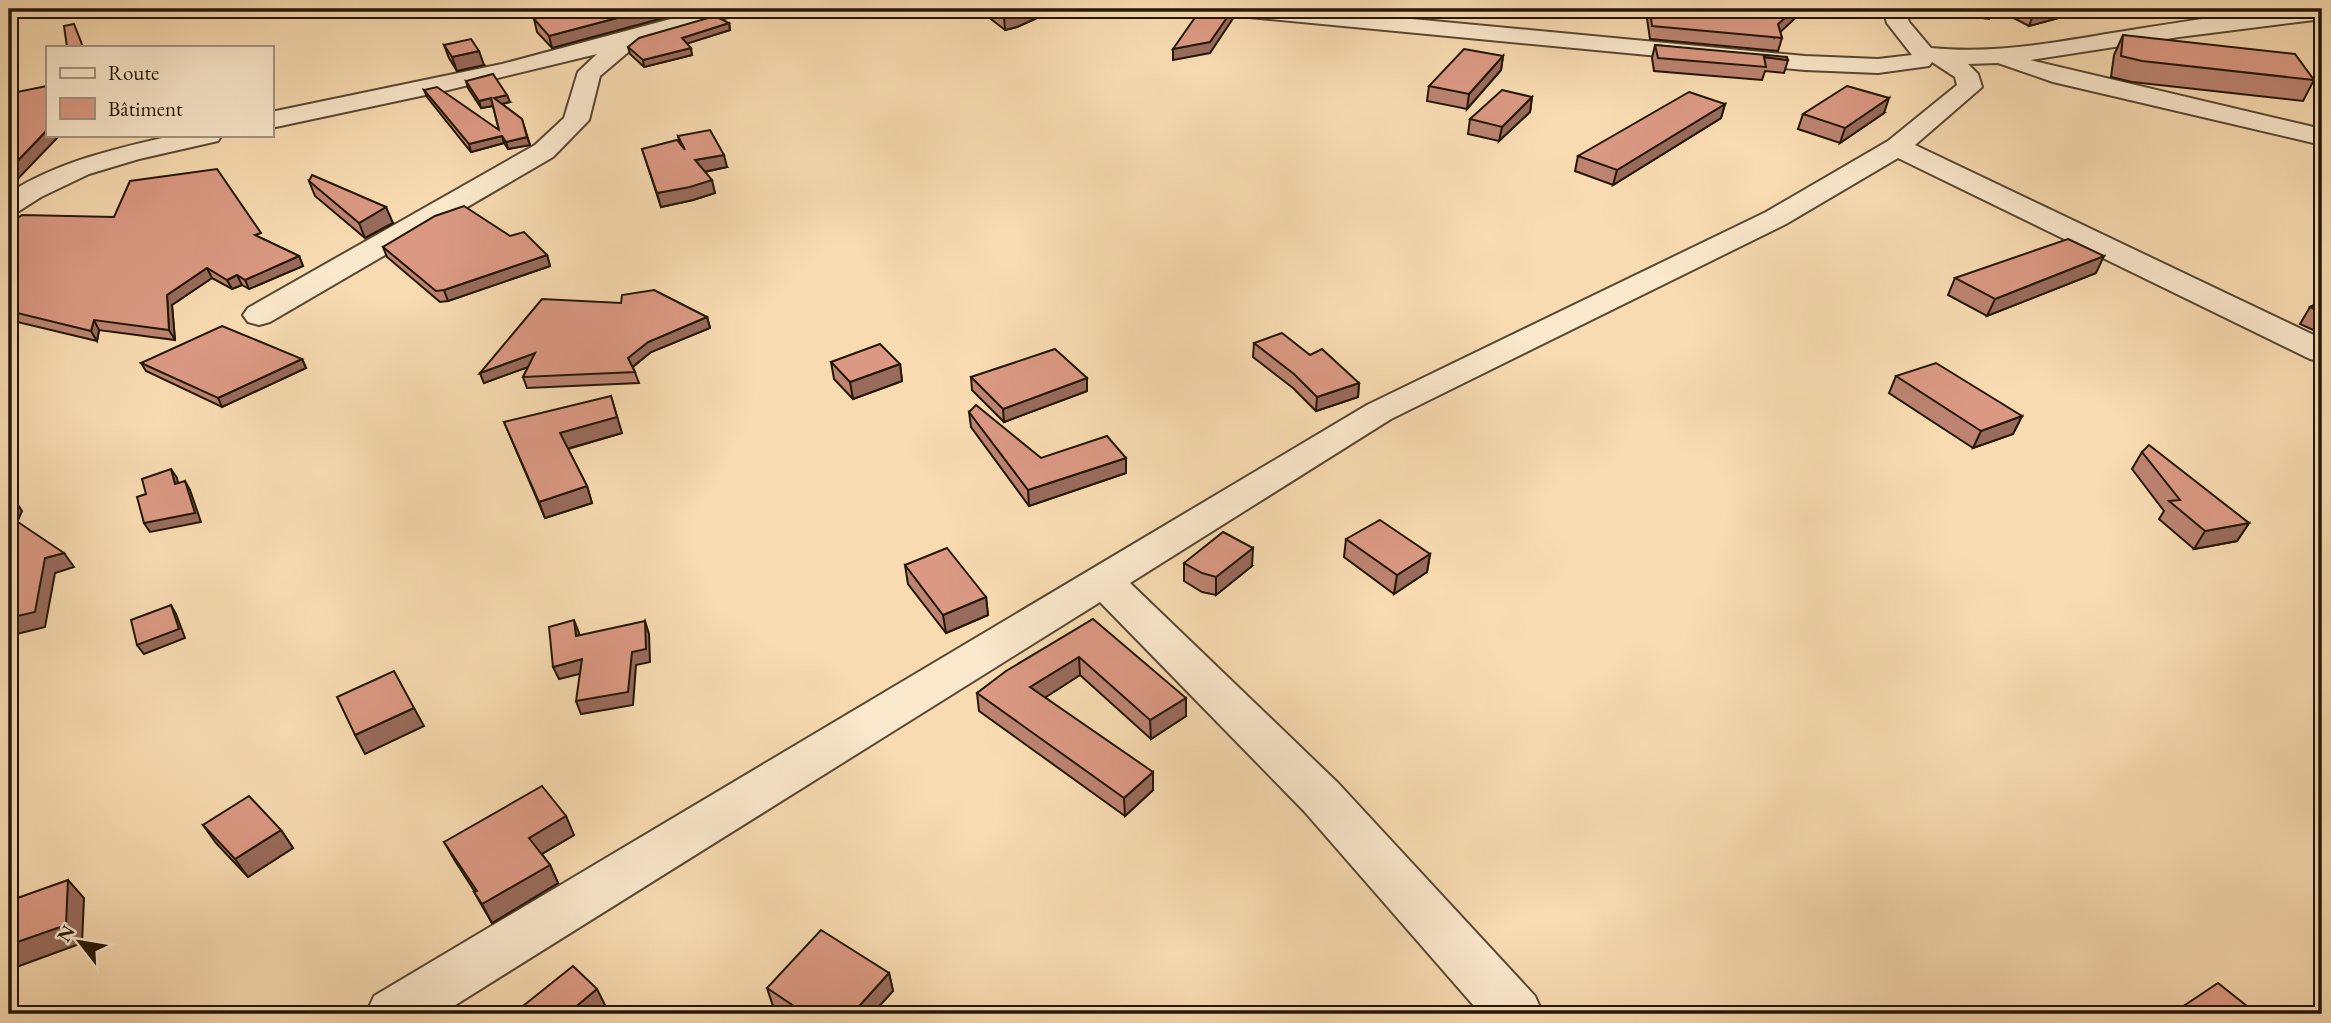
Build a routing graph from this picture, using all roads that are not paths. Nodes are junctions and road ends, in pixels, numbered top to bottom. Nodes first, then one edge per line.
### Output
1 (730, 9) edge
2 (1239, 9) edge
3 (1894, 9) edge
4 (2322, 12) edge
5 (631, 38) junction
6 (1933, 55) junction
7 (1995, 57) junction
8 (273, 120) edge
9 (205, 136) edge
10 (2322, 136) edge
11 (1897, 147) junction
12 (9, 205) edge
13 (259, 315) dead end
14 (2322, 352) edge
15 (1102, 580) junction
16 (393, 1014) edge
17 (1516, 1014) edge

1 - 5 street
2 - 6 street
3 - 6 street
4 - 7 street
5 - 8 street
5 - 13 street
6 - 7 street
6 - 11 street
7 - 10 street
9 - 12 street
11 - 14 street
11 - 15 street
15 - 16 street
15 - 17 street

